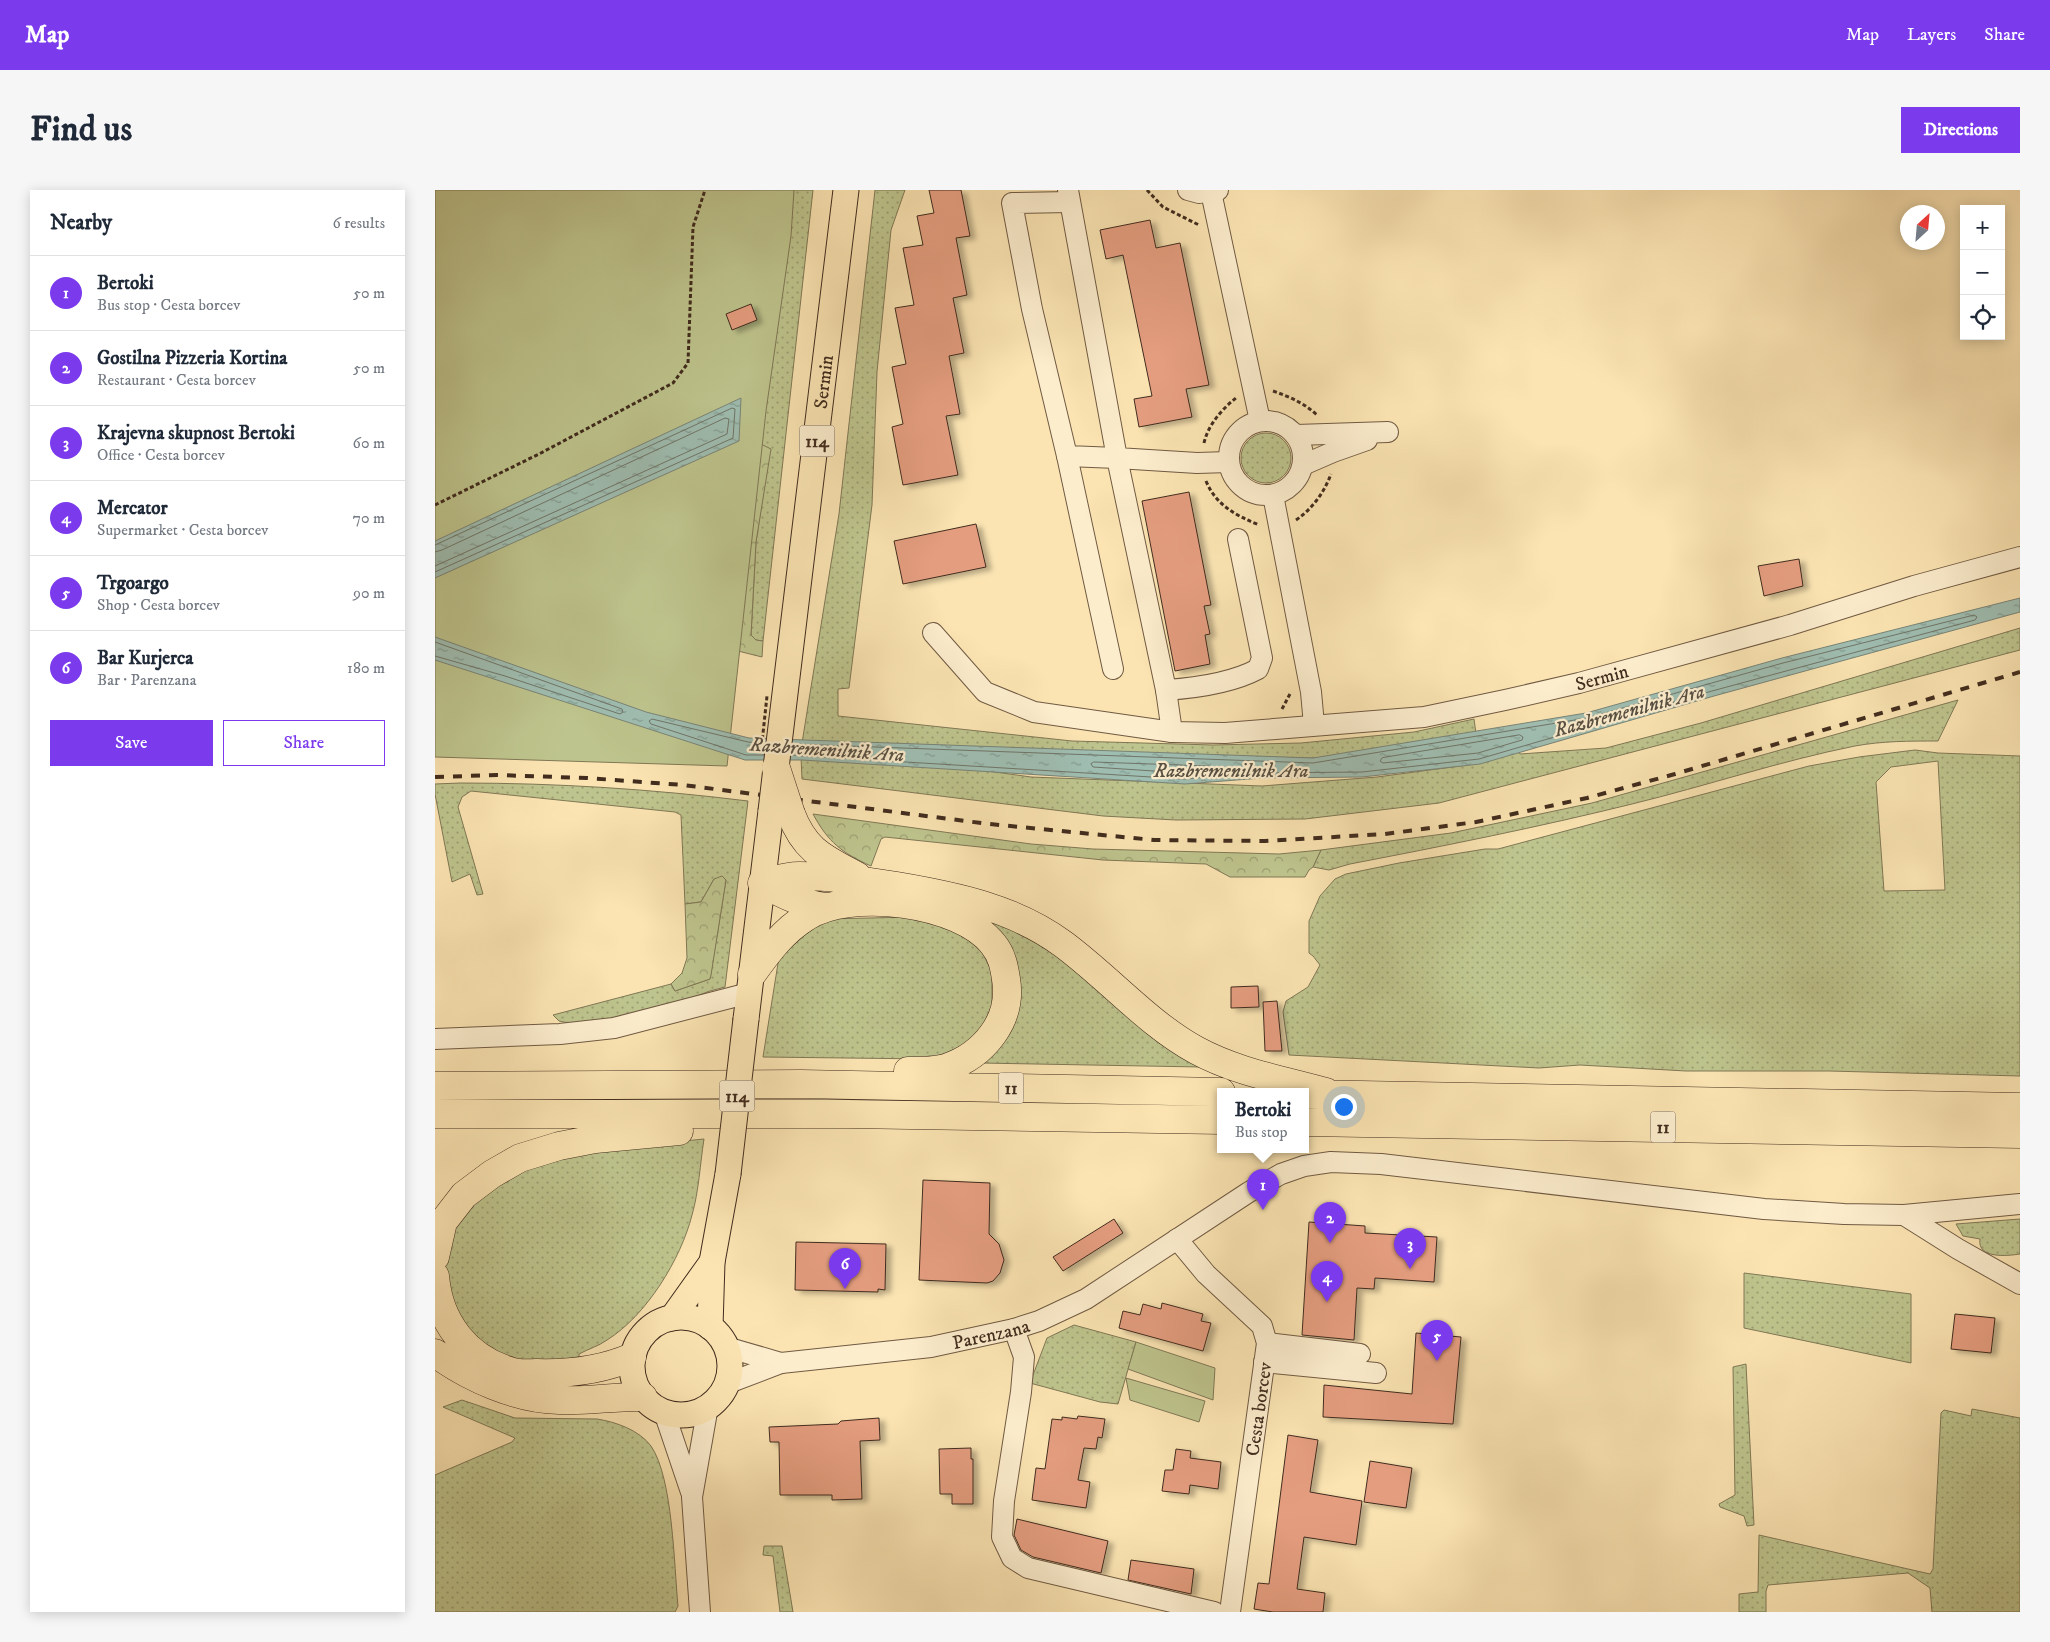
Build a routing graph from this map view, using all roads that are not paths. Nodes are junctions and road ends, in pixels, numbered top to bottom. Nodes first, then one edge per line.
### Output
1 (846, 190) edge
2 (1188, 190) edge
3 (1215, 191) edge
4 (1068, 196) edge
5 (1260, 421) junction
6 (1297, 435) junction
7 (1067, 456) junction
8 (1117, 458) junction
9 (1229, 462) junction
10 (1303, 465) junction
11 (1273, 495) junction
12 (1238, 539) dead end
13 (2020, 557) edge
14 (933, 633) dead end
15 (1113, 669) dead end
16 (1166, 690) junction
17 (1314, 725) junction
18 (1172, 732) junction
19 (776, 768) joint
20 (781, 813) junction
21 (865, 881) junction
22 (762, 883) junction
23 (825, 907) junction
24 (751, 983) junction
25 (435, 1039) edge
26 (801, 1084) junction
27 (435, 1086) edge
28 (1217, 1092) edge
29 (1309, 1094) edge
30 (1333, 1094) junction
31 (2020, 1106) edge
32 (435, 1114) edge
33 (848, 1114) junction
34 (1217, 1120) edge
35 (1309, 1122) edge
36 (2020, 1134) edge
37 (2020, 1204) edge
38 (1904, 1215) junction
39 (1177, 1239) junction
40 (435, 1257) edge
41 (712, 1262) junction
42 (435, 1276) edge
43 (2020, 1284) edge
44 (672, 1318) junction
45 (710, 1327) junction
46 (1014, 1329) junction
47 (726, 1347) junction
48 (435, 1353) edge
49 (1266, 1353) junction
50 (1360, 1354) dead end
51 (633, 1357) junction
52 (781, 1363) junction
53 (1376, 1373) dead end
54 (726, 1384) junction
55 (653, 1404) junction
56 (708, 1406) junction
57 (692, 1497) junction
58 (700, 1612) edge
59 (1214, 1612) edge
60 (1231, 1612) edge

1 - 19 main road, Sermin / 114
2 - 3 street
3 - 5 street
4 - 7 street
4 - 8 street
5 - 6 street
5 - 9 street
6 - 10 street
6 - 10 street
7 - 8 street
7 - 15 street
8 - 9 street
8 - 16 street
9 - 11 street
10 - 11 street
11 - 17 street
12 - 16 street
13 - 17 street, Sermin
14 - 18 street, Sermin
16 - 18 street
17 - 18 street, Sermin
19 - 20 highway, bridge
20 - 21 highway
20 - 22 main road, 114
21 - 22 highway
21 - 30 highway
22 - 23 highway
22 - 24 main road, 114
23 - 24 highway
23 - 26 highway
24 - 25 street
24 - 41 main road, 114, bridge
26 - 27 highway, 11
26 - 28 highway, 11
29 - 30 highway, 11
30 - 31 highway, 11
32 - 33 highway, 11
33 - 34 highway, 11
33 - 40 highway
35 - 36 highway, 11
37 - 38 street, Parenzana
38 - 39 street, Parenzana
38 - 43 street
39 - 46 street, Parenzana
39 - 49 street, Cesta borcev
41 - 44 main road, 114
41 - 45 main road, 114
42 - 51 highway
44 - 45 main road
44 - 51 main road, 114
45 - 47 main road
46 - 52 street, Parenzana
46 - 59 street
47 - 52 street, Parenzana
47 - 54 main road
48 - 55 highway
49 - 50 street
49 - 53 street
49 - 60 street, Cesta borcev
51 - 55 main road, 114
52 - 54 street, Parenzana
54 - 56 main road
55 - 56 main road
55 - 57 street
56 - 57 street
57 - 58 street

